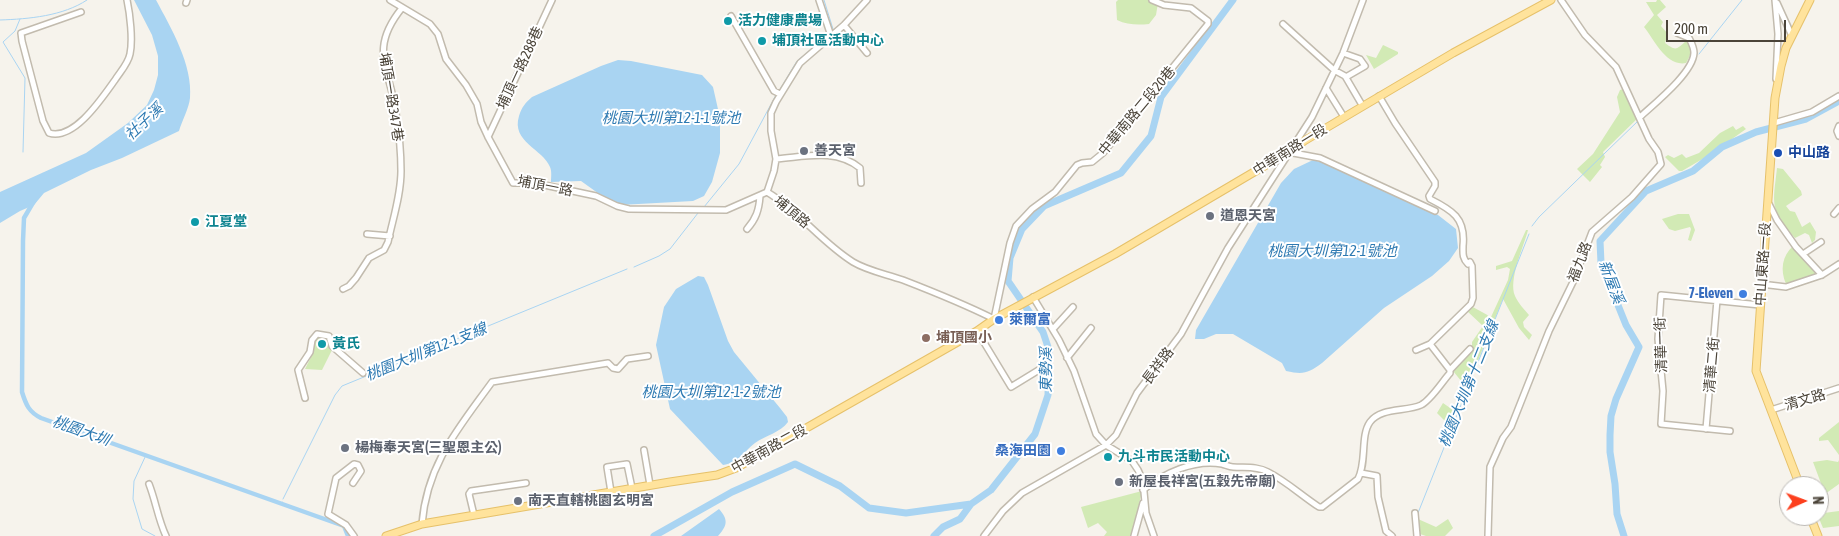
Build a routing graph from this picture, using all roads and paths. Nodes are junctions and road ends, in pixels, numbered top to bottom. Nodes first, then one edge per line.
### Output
1 (127, 0) edge
2 (390, 0) edge
3 (552, 0) edge
4 (819, 0) edge
5 (867, 0) edge
6 (1152, 0) edge
7 (1363, 0) edge
8 (1551, 0) edge
9 (1561, 0) edge
10 (1776, 0) edge
11 (1810, 0) edge
12 (402, 8) junction
13 (81, 12) dead end
14 (731, 16) dead end
15 (1283, 24) dead end
16 (844, 25) junction
17 (1677, 33) dead end
18 (831, 36) junction
19 (1792, 36) junction
20 (867, 53) dead end
21 (1343, 53) junction
22 (1334, 70) junction
23 (1346, 77) junction
24 (1326, 88) junction
25 (780, 94) junction
26 (1379, 96) junction
27 (1839, 96) edge
28 (1775, 98) junction
29 (1362, 105) junction
30 (1344, 117) junction
31 (1640, 117) junction
32 (1774, 123) junction
33 (488, 136) junction
34 (1288, 152) junction
35 (776, 159) junction
36 (861, 183) dead end
37 (767, 192) junction
38 (760, 196) junction
39 (1767, 201) junction
40 (1839, 208) edge
41 (1435, 211) dead end
42 (1834, 214) dead end
43 (747, 229) dead end
44 (367, 234) dead end
45 (390, 236) junction
46 (1821, 242) dead end
47 (1803, 254) junction
48 (1839, 264) edge
49 (1822, 275) junction
50 (1761, 284) junction
51 (343, 289) dead end
52 (1031, 298) junction
53 (1717, 300) junction
54 (1760, 305) junction
55 (1073, 307) dead end
56 (1007, 312) joint
57 (994, 319) junction
58 (1091, 328) dead end
59 (1053, 329) junction
60 (978, 331) junction
61 (1430, 344) junction
62 (1470, 349) dead end
63 (1416, 350) dead end
64 (648, 356) dead end
65 (1067, 358) junction
66 (1042, 368) dead end
67 (1450, 370) junction
68 (363, 373) dead end
69 (1839, 388) edge
70 (305, 398) dead end
71 (1771, 410) junction
72 (1706, 429) junction
73 (1730, 431) dead end
74 (1106, 445) junction
75 (644, 450) dead end
76 (1361, 473) junction
77 (1796, 476) edge
78 (526, 483) dead end
79 (149, 484) dead end
80 (353, 484) dead end
81 (650, 485) junction
82 (632, 488) junction
83 (1143, 490) junction
84 (611, 492) junction
85 (1144, 500) junction
86 (1415, 512) dead end
87 (474, 515) junction
88 (422, 524) junction
89 (166, 536) edge
90 (354, 536) edge
91 (386, 536) edge
92 (984, 536) edge
93 (1134, 536) edge
94 (1154, 536) edge
95 (1392, 536) edge
96 (1418, 536) edge
97 (1488, 536) edge

1 - 13 street
2 - 12 street, 埔頂一路
3 - 33 street, 埔頂一路288巷
4 - 18 street
5 - 16 street, 埔頂路
6 - 57 street, 中華南路二段20巷
7 - 21 street, 長祥路
8 - 26 main road, 中華南路一段
9 - 31 street, 福九路
10 - 19 street
10 - 28 street
11 - 19 main road
12 - 33 street, 埔頂一路
12 - 45 street, 埔頂一路347巷
14 - 25 street
15 - 22 street
16 - 18 street, 埔頂路
16 - 20 street
17 - 31 street
18 - 25 street, 埔頂路
19 - 28 main road, 中山東路一段
21 - 22 street, 長祥路
21 - 23 street
22 - 23 street
22 - 24 street, 長祥路
23 - 29 street
24 - 30 street
24 - 34 street, 長祥路
25 - 35 street, 埔頂路
26 - 29 main road, 中華南路一段
26 - 61 street
27 - 32 street
28 - 32 main road, 中山東路一段
29 - 30 main road, 中華南路一段
30 - 34 main road, 中華南路一段
31 - 97 street, 福九路
32 - 39 main road, 中山東路一段
33 - 38 street, 埔頂一路
34 - 41 street
34 - 52 main road, 中華南路一段
34 - 74 street, 長祥路
35 - 36 street
35 - 37 street, 埔頂路
37 - 38 street, 埔頂一路
37 - 57 street, 埔頂路
38 - 43 street
39 - 47 street
39 - 50 main road, 中山東路一段
40 - 42 street
44 - 45 street
45 - 51 street, 埔頂一路347巷
46 - 47 street
47 - 49 street
48 - 49 street
49 - 50 street
50 - 54 main road, 中山東路一段
52 - 56 main road, 中華南路一段
52 - 59 street
53 - 54 street, 清華一街
53 - 72 street, 清華二街
53 - 72 street, 清華一街
54 - 71 main road, 中山東路一段
55 - 59 street
56 - 57 main road, 中華南路二段
57 - 60 main road, 中華南路二段
58 - 65 street
59 - 65 street
60 - 66 street
60 - 81 main road, 中華南路二段
61 - 63 street
61 - 67 street
62 - 67 street
64 - 88 street
65 - 74 street
67 - 76 street
68 - 70 street
69 - 71 street, 清文路
71 - 77 main road, 中山東路一段
72 - 73 street, 清華一街
74 - 83 street
74 - 92 street, 長祥路
75 - 81 street
76 - 83 street
76 - 95 street
78 - 87 street
79 - 89 street
80 - 90 street
81 - 82 main road, 中華南路二段
82 - 84 main road, 中華南路二段
82 - 84 street
83 - 85 street
84 - 87 main road, 中華南路二段
85 - 93 street
85 - 94 street
86 - 96 street
87 - 88 main road, 中華南路二段
88 - 91 main road, 中華南路二段

